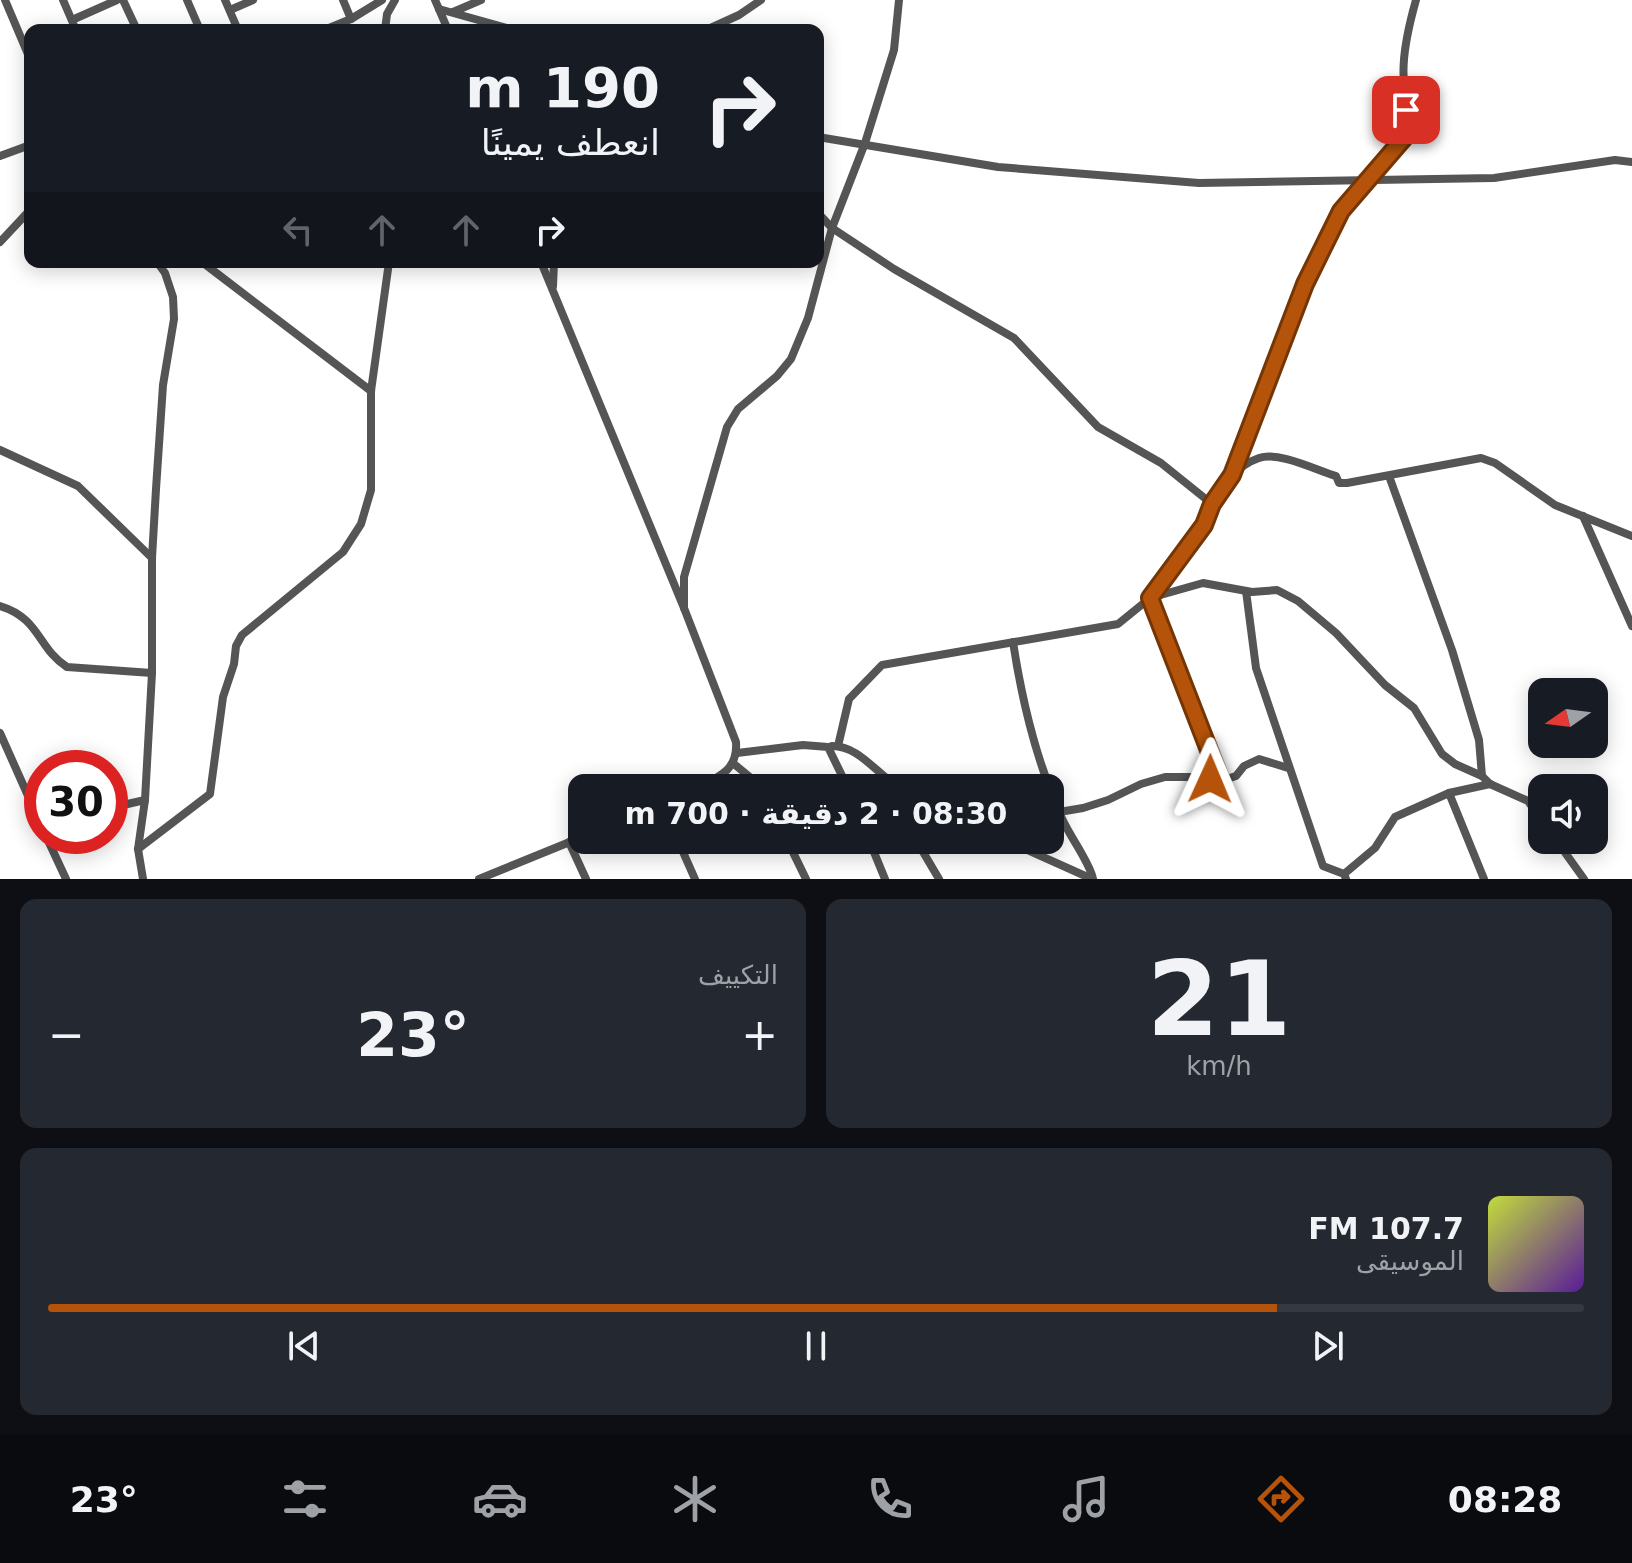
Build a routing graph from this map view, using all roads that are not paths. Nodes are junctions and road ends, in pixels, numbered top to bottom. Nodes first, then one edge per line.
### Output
1 (5, 0) edge
2 (63, 0) edge
3 (120, 0) edge
4 (187, 0) edge
5 (225, 0) edge
6 (253, 0) edge
7 (343, 0) edge
8 (382, 0) edge
9 (395, 0) edge
10 (481, 0) edge
11 (761, 0) edge
12 (899, 0) edge
13 (1416, 0) edge
14 (437, 4) edge
15 (230, 10) junction
16 (452, 13) junction
17 (351, 19) junction
18 (72, 20) junction
19 (74, 24) edge
20 (134, 24) edge
21 (197, 24) edge
22 (236, 24) edge
23 (339, 24) edge
24 (386, 24) edge
25 (445, 24) edge
26 (492, 24) edge
27 (719, 24) edge
28 (24, 45) edge
29 (824, 138) edge
30 (865, 143) junction
31 (24, 147) edge
32 (0, 156) edge
33 (1632, 162) edge
34 (1365, 182) junction
35 (24, 216) edge
36 (824, 219) edge
37 (832, 228) junction
38 (0, 242) edge
39 (824, 258) edge
40 (161, 268) edge
41 (210, 268) edge
42 (388, 268) edge
43 (543, 268) edge
44 (554, 268) edge
45 (821, 268) edge
46 (553, 291) junction
47 (371, 391) junction
48 (0, 450) edge
49 (1232, 475) junction
50 (1389, 476) junction
51 (1212, 504) junction
52 (1583, 516) junction
53 (1632, 536) edge
54 (152, 558) junction
55 (1246, 591) junction
56 (1150, 598) junction
57 (0, 606) edge
58 (684, 608) junction
59 (1632, 626) edge
60 (1013, 642) junction
61 (152, 673) junction
62 (0, 733) edge
63 (833, 746) junction
64 (737, 753) junction
65 (734, 764) junction
66 (1288, 768) junction
67 (880, 773) edge
68 (724, 774) edge
69 (746, 774) edge
70 (843, 774) edge
71 (1045, 774) edge
72 (1482, 776) junction
73 (1221, 781) junction
74 (1490, 784) junction
75 (24, 786) edge
76 (1449, 793) junction
77 (145, 800) junction
78 (1528, 801) edge
79 (128, 804) edge
80 (1064, 811) edge
81 (1064, 822) edge
82 (568, 842) edge
83 (138, 849) junction
84 (54, 854) edge
85 (575, 854) edge
86 (684, 854) edge
87 (794, 854) edge
88 (875, 854) edge
89 (924, 854) edge
90 (1036, 854) edge
91 (1566, 854) edge
92 (1345, 876) edge
93 (66, 879) edge
94 (143, 879) edge
95 (479, 879) edge
96 (586, 879) edge
97 (695, 879) edge
98 (806, 879) edge
99 (885, 879) edge
100 (939, 879) edge
101 (1092, 879) edge
102 (1484, 879) edge
103 (1584, 879) edge

1 - 28 street
2 - 18 street
3 - 18 street
3 - 20 street
4 - 21 street
5 - 15 street
6 - 15 street
7 - 17 street
8 - 17 street
9 - 24 street
10 - 16 street
11 - 27 street
12 - 30 street
13 - 34 street
14 - 16 street
14 - 25 street
15 - 22 street
16 - 26 street
17 - 23 street
18 - 19 street
29 - 30 street
30 - 34 street
30 - 37 street
31 - 32 street
33 - 34 street
34 - 49 street
35 - 38 street
36 - 37 street
37 - 39 street
37 - 51 street
40 - 54 street
41 - 47 street
42 - 47 street
43 - 46 street
44 - 46 street
45 - 58 street
46 - 58 street
47 - 83 street
48 - 54 street
49 - 50 street
49 - 51 street
50 - 52 street
50 - 72 street
51 - 56 street
52 - 53 street
52 - 59 street
54 - 61 street
55 - 56 street
55 - 66 street
55 - 72 street
56 - 60 street
56 - 73 street
57 - 61 street
58 - 64 street
60 - 63 street
60 - 71 street
61 - 77 street
62 - 75 street
63 - 64 street
63 - 67 street
63 - 70 street
64 - 65 street
65 - 68 street
65 - 69 street
66 - 73 street
66 - 92 street
72 - 74 street
73 - 80 street
74 - 76 street
74 - 78 street
76 - 92 street
76 - 102 street
77 - 79 street
77 - 83 street
81 - 101 street
82 - 95 street
83 - 94 street
84 - 93 street
85 - 96 street
86 - 97 street
87 - 98 street
88 - 99 street
89 - 100 street
90 - 101 street
91 - 103 street

